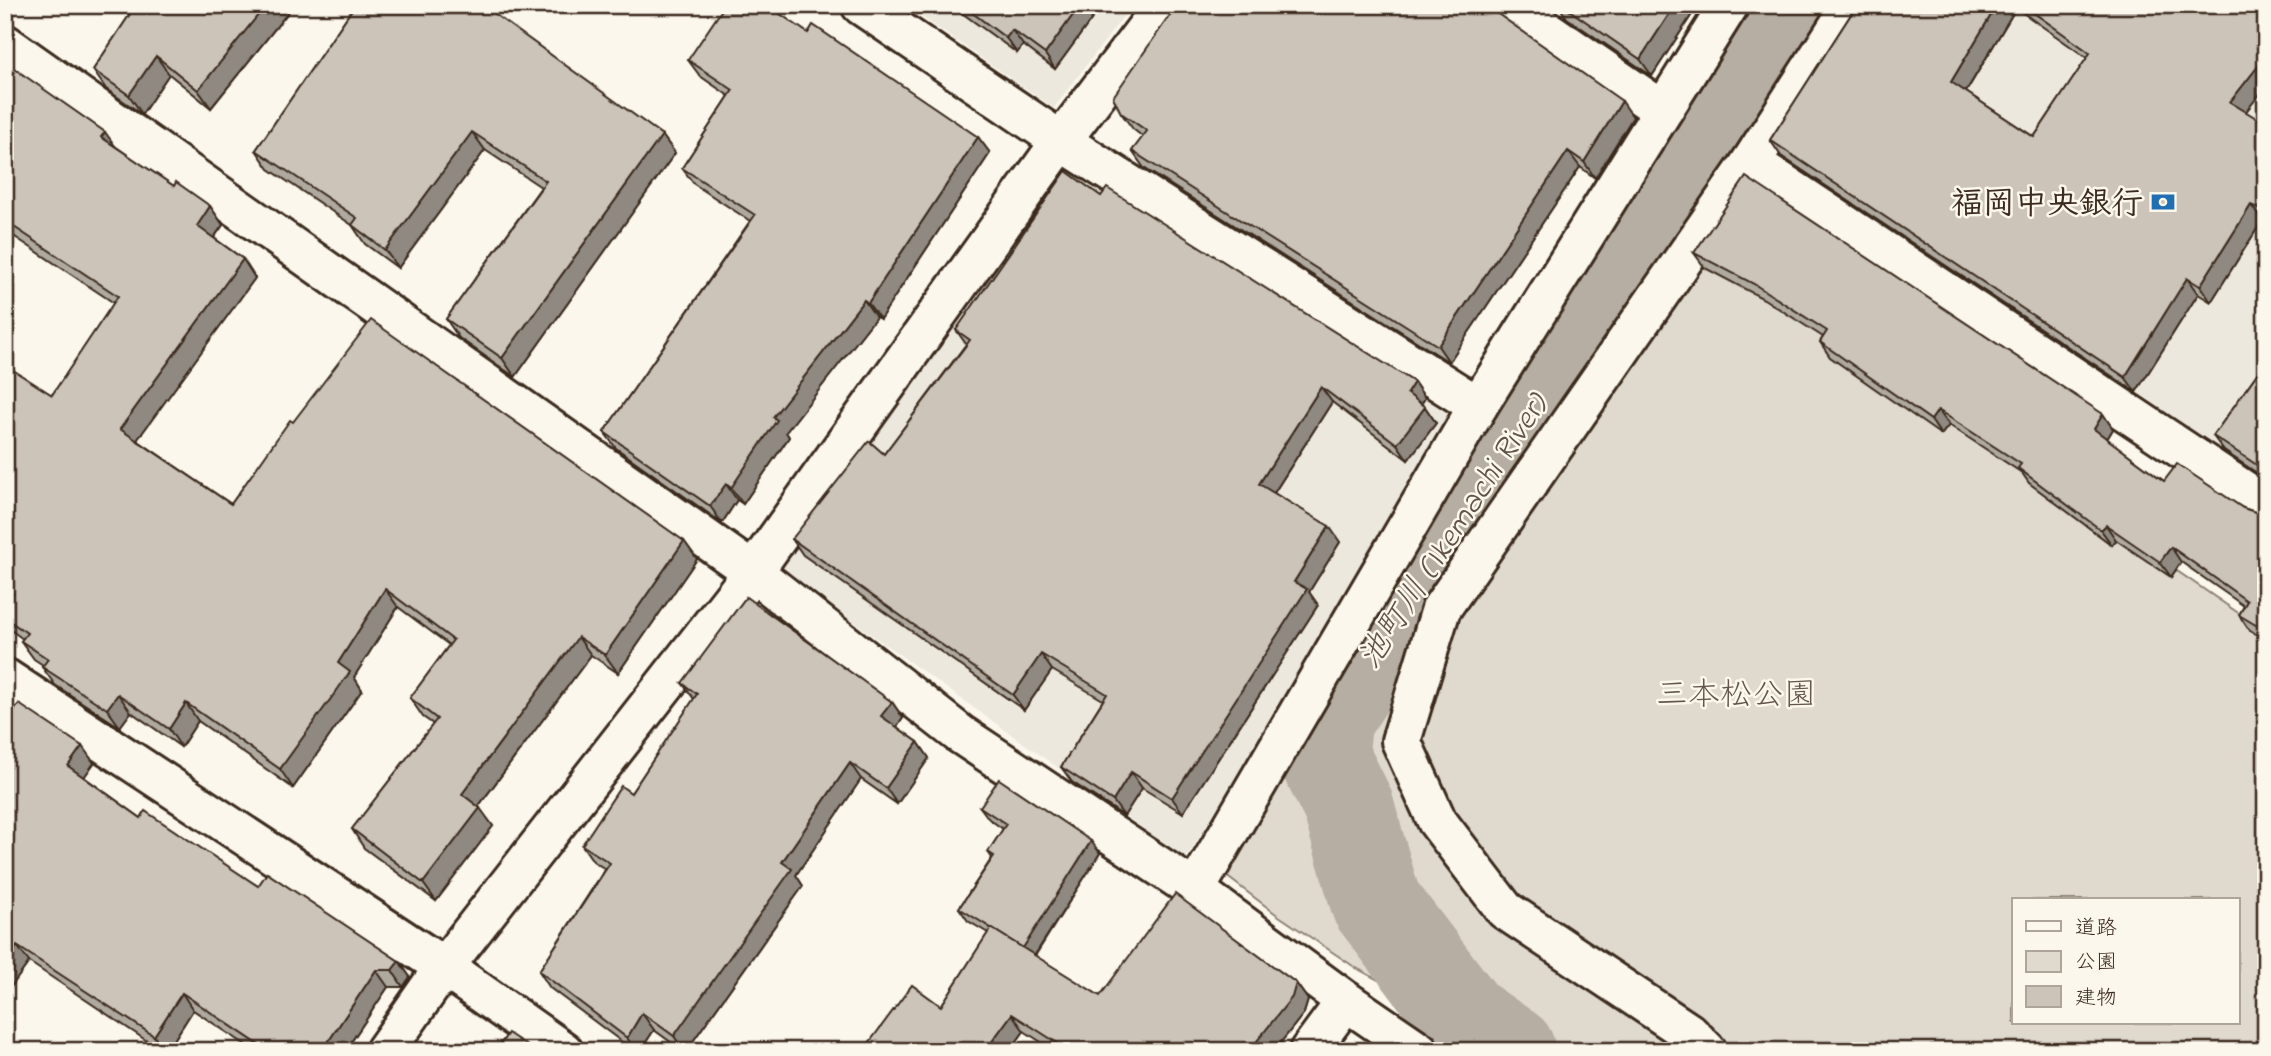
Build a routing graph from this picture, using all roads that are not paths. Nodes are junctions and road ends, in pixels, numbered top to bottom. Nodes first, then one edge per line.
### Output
1 (861, 5) edge
2 (1164, 5) edge
3 (1510, 5) edge
4 (1729, 5) edge
5 (1852, 5) edge
6 (5, 44) edge
7 (1662, 110) junction
8 (1061, 141) junction
9 (1751, 162) junction
10 (1478, 406) junction
11 (2266, 505) edge
12 (753, 572) junction
13 (5, 678) edge
14 (1195, 890) junction
15 (444, 967) junction
16 (1346, 1001) junction
17 (385, 1051) edge
18 (563, 1051) edge
19 (1309, 1051) edge
20 (1419, 1051) edge
21 (1707, 1051) edge

1 - 8 street
2 - 8 street
3 - 7 street
4 - 7 street
5 - 9 street
6 - 12 street
7 - 10 street
8 - 10 street
8 - 12 street
9 - 11 street
9 - 21 street
10 - 14 street
12 - 14 street
12 - 15 street
13 - 15 street
14 - 16 street
15 - 17 street
15 - 18 street
16 - 19 street
16 - 20 street

